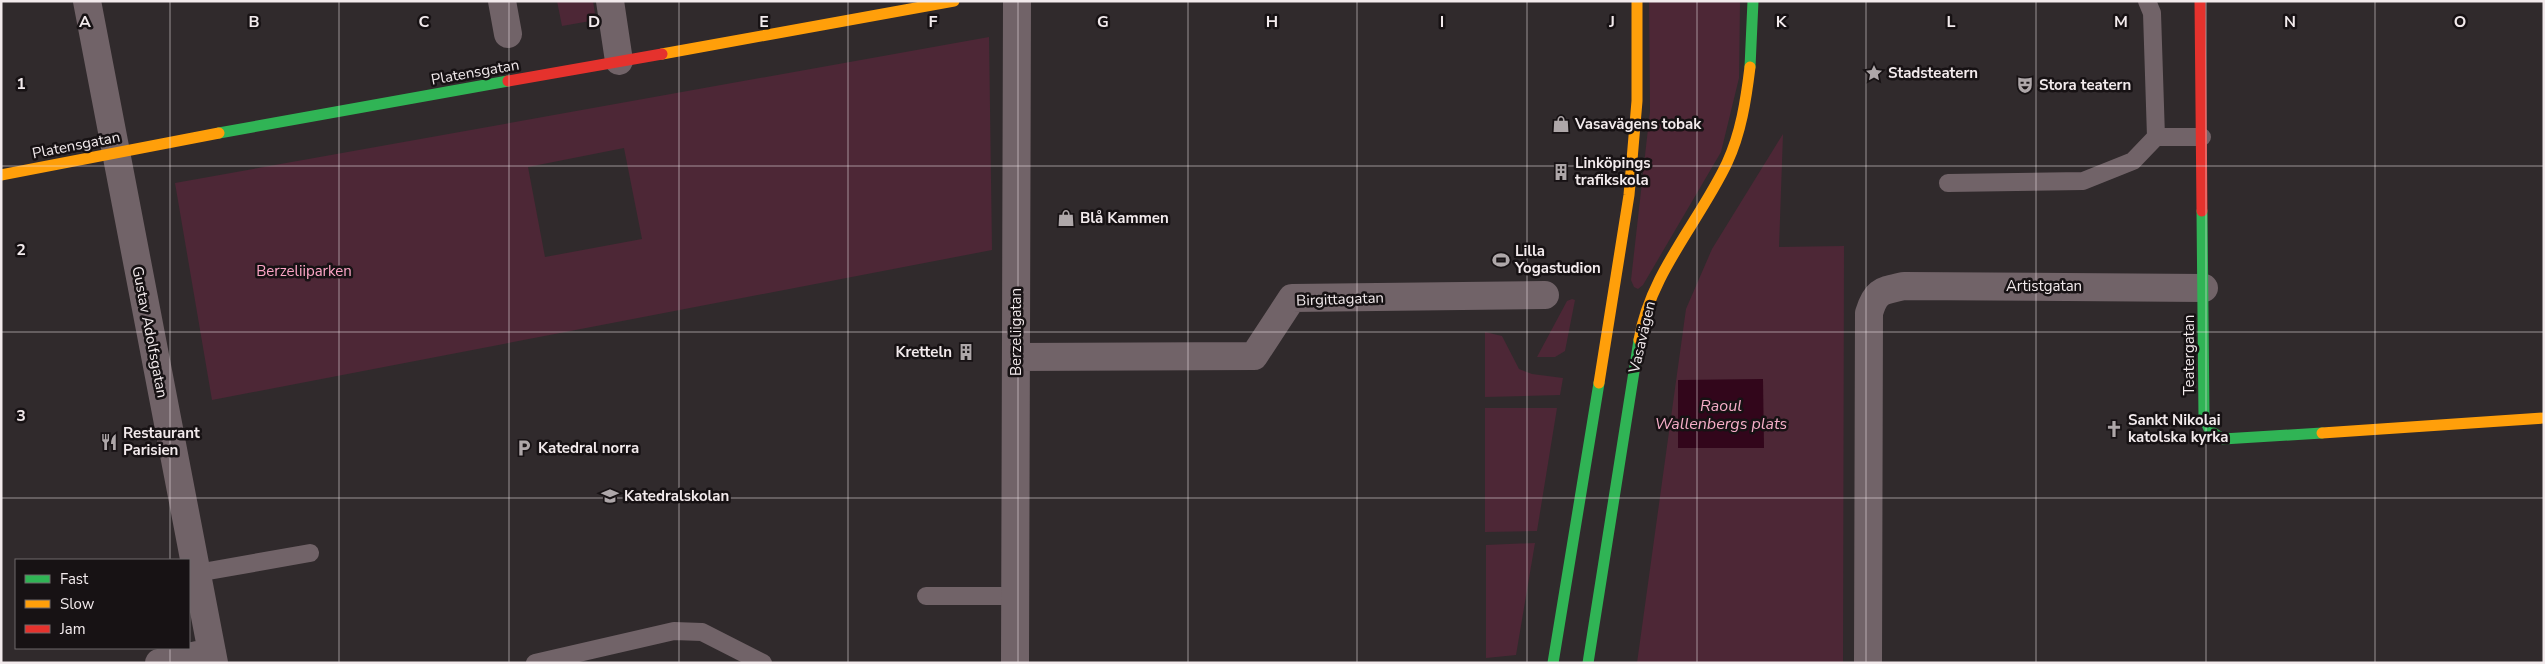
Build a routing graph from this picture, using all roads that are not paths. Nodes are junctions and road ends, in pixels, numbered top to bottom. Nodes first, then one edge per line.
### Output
1 (87, 1) edge
2 (502, 1) edge
3 (610, 1) edge
4 (954, 1) edge
5 (1017, 1) edge
6 (1637, 1) edge
7 (1753, 1) edge
8 (2147, 1) edge
9 (2200, 1) edge
10 (508, 34) dead end
11 (620, 61) junction
12 (2156, 137) junction
13 (2202, 137) junction
14 (116, 153) junction
15 (1, 175) edge
16 (1948, 183) dead end
17 (2204, 288) junction
18 (1545, 295) dead end
19 (1017, 357) junction
20 (2544, 418) edge
21 (310, 553) dead end
22 (197, 573) junction
23 (926, 596) dead end
24 (1015, 596) junction
25 (213, 657) edge
26 (159, 663) edge
27 (535, 663) edge
28 (763, 663) edge
29 (1015, 663) edge
30 (1553, 663) edge
31 (1588, 663) edge
32 (1868, 663) edge

1 - 14 street, Gustav Adolfsgatan
2 - 10 street
3 - 11 street
4 - 11 street, Platensgatan
5 - 19 street, Berzeliigatan
6 - 30 street
7 - 31 street, Vasavägen
8 - 12 lane
9 - 13 street, Teatergatan
11 - 14 street, Platensgatan
12 - 13 lane
12 - 16 lane
13 - 17 street, Teatergatan
14 - 15 street, Platensgatan
14 - 22 street, Gustav Adolfsgatan
17 - 20 street, Teatergatan
17 - 32 street, Artistgatan
18 - 19 street, Birgittagatan
19 - 24 street, Berzeliigatan
21 - 22 lane
22 - 25 street, Gustav Adolfsgatan
23 - 24 lane
24 - 29 street, Berzeliigatan
25 - 26 street
27 - 28 lane

